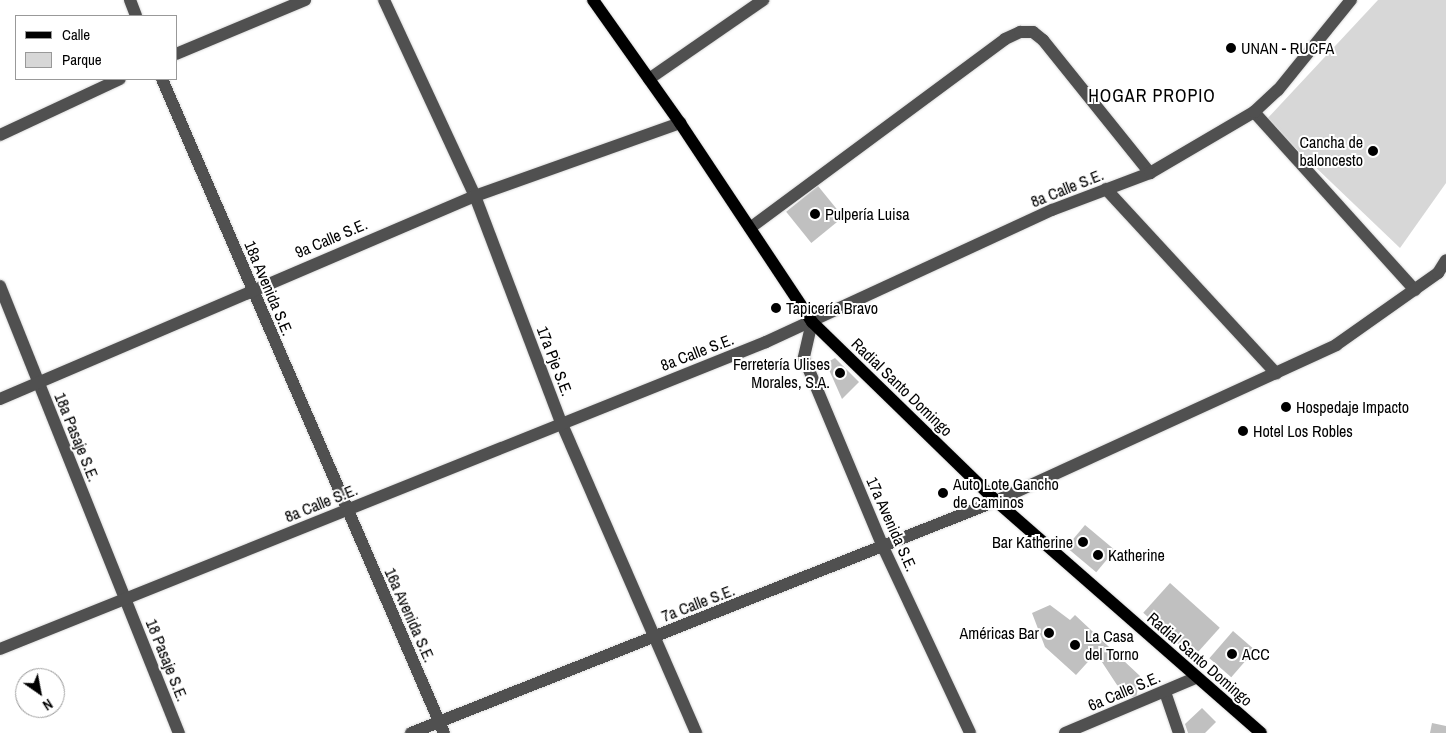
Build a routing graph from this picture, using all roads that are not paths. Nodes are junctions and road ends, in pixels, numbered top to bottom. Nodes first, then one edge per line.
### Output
1 (130, 0) edge
2 (305, 0) edge
3 (384, 0) edge
4 (592, 0) edge
5 (763, 0) edge
6 (1351, 0) edge
7 (136, 15) edge
8 (178, 53) edge
9 (649, 79) junction
10 (118, 80) edge
11 (162, 80) edge
12 (1254, 112) junction
13 (680, 123) junction
14 (0, 135) edge
15 (1150, 173) junction
16 (1106, 188) junction
17 (475, 196) junction
18 (750, 228) junction
19 (1446, 260) edge
20 (0, 286) edge
21 (251, 289) junction
22 (1415, 290) junction
23 (812, 322) junction
24 (1276, 373) junction
25 (38, 383) junction
26 (0, 399) edge
27 (561, 422) junction
28 (996, 501) junction
29 (347, 510) junction
30 (883, 547) junction
31 (124, 599) junction
32 (653, 638) junction
33 (0, 649) edge
34 (1195, 678) junction
35 (1165, 692) junction
36 (442, 727) edge
37 (179, 733) edge
38 (411, 733) edge
39 (696, 733) edge
40 (970, 733) edge
41 (1065, 733) edge
42 (1179, 733) edge
43 (1261, 733) edge

1 - 7 street
2 - 8 street
3 - 17 street, 17a Pje S.E.
4 - 9 main road, Radial Santo Domingo
5 - 9 street
6 - 12 street, 8a Calle S.E.
9 - 13 main road, Radial Santo Domingo
10 - 14 street
11 - 21 street, 18a Avenida S.E.
12 - 15 street, 8a Calle S.E.
12 - 22 street
13 - 17 street, 9a Calle S.E.
13 - 18 main road, Radial Santo Domingo
15 - 16 street, 8a Calle S.E.
15 - 18 street
16 - 23 street, 8a Calle S.E.
16 - 24 street
17 - 21 street, 9a Calle S.E.
17 - 27 street, 17a Pje S.E.
18 - 23 main road, Radial Santo Domingo
19 - 22 street, 7a Calle S.E.
20 - 25 street, 18a Pasaje S.E.
21 - 25 street, 9a Calle S.E.
21 - 29 street, 18a Avenida S.E.
22 - 24 street, 7a Calle S.E.
23 - 27 street, 8a Calle S.E.
23 - 28 main road, Radial Santo Domingo
23 - 30 street, 17a Avenida S.E.
24 - 28 street, 7a Calle S.E.
25 - 26 street, 9a Calle S.E.
25 - 31 street, 18a Pasaje S.E.
27 - 29 street, 8a Calle S.E.
27 - 32 street, 17a Pje S.E.
28 - 30 street, 7a Calle S.E.
28 - 34 main road, Radial Santo Domingo
29 - 31 street, 8a Calle S.E.
29 - 36 street, 16a Avenida S.E.
30 - 32 street, 7a Calle S.E.
30 - 40 street, 17a Avenida S.E.
31 - 33 street, 8a Calle S.E.
31 - 37 street, 18 Pasaje S.E.
32 - 36 street, 7a Calle S.E.
32 - 39 street, 17a Pje S.E.
34 - 35 street, 6a Calle S.E.
34 - 43 main road, Radial Santo Domingo
35 - 41 street, 6a Calle S.E.
35 - 42 street
36 - 38 street, 7a Calle S.E.

